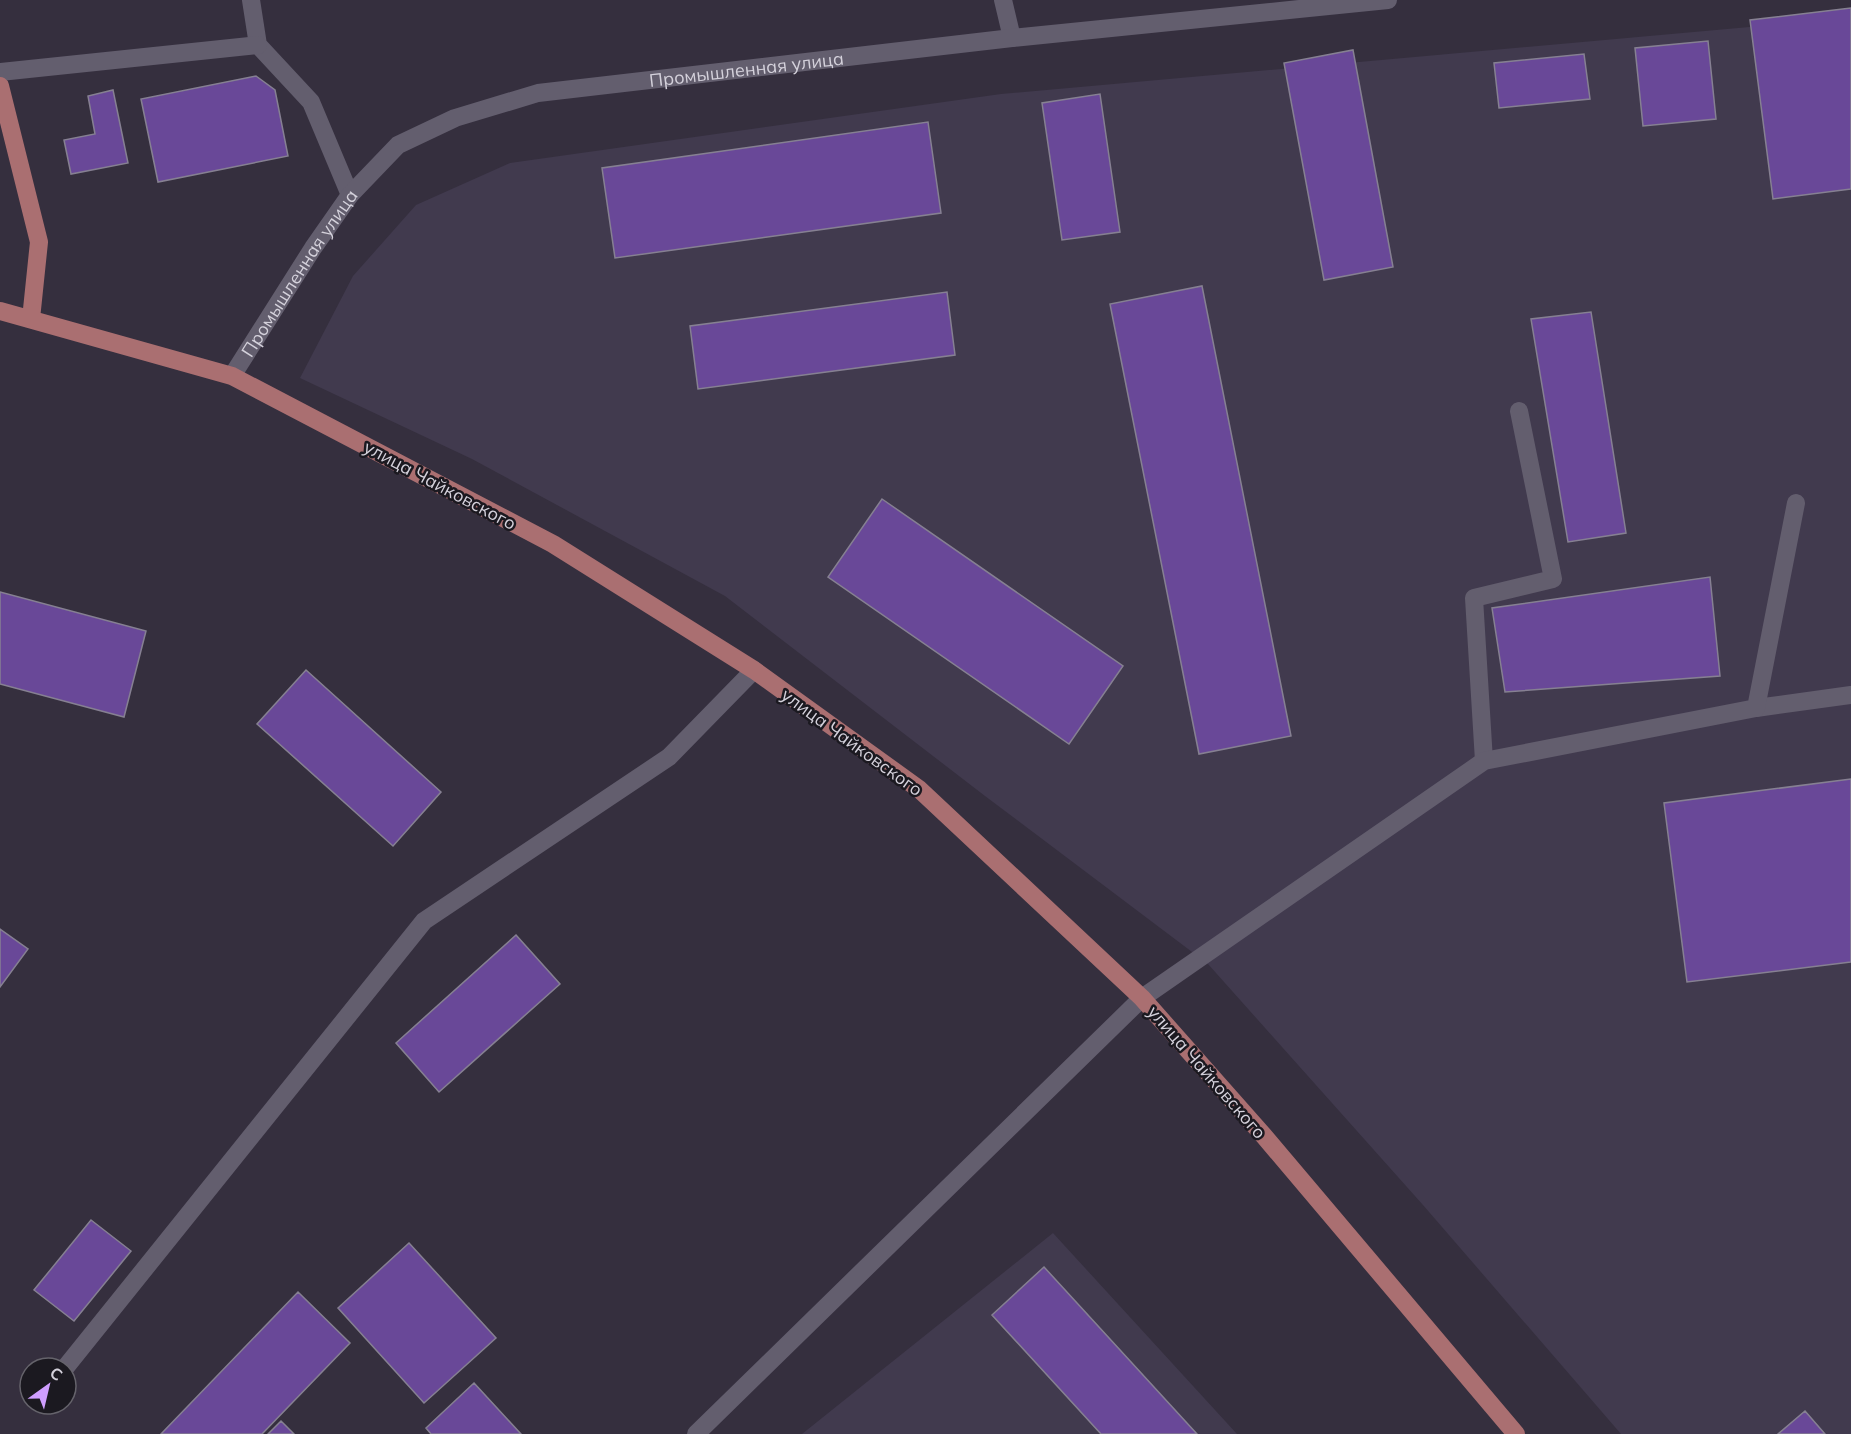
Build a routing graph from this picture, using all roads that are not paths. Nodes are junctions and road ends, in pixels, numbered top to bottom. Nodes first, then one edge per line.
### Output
1 (251, 0) edge
2 (1003, 0) edge
3 (1388, 0) edge
4 (1012, 38) junction
5 (258, 45) junction
6 (0, 72) edge
7 (0, 86) edge
8 (350, 195) junction
9 (0, 311) edge
10 (31, 318) junction
11 (232, 376) junction
12 (1519, 411) dead end
13 (1796, 503) dead end
14 (754, 670) junction
15 (1851, 695) edge
16 (1756, 708) junction
17 (1484, 761) junction
18 (1142, 998) junction
19 (75, 1356) edge
20 (696, 1434) edge
21 (1516, 1434) edge

1 - 5 street
2 - 4 street
3 - 4 street, Промышленная улица
4 - 8 street, Промышленная улица
5 - 6 street
5 - 8 street
7 - 10 main road
8 - 11 street, Промышленная улица
9 - 10 main road, улица Чайковского
10 - 11 main road, улица Чайковского
11 - 14 main road, улица Чайковского
12 - 17 street
13 - 16 street
14 - 18 main road, улица Чайковского
14 - 19 street
15 - 16 street
16 - 17 street
17 - 18 street
18 - 20 street
18 - 21 main road, улица Чайковского

